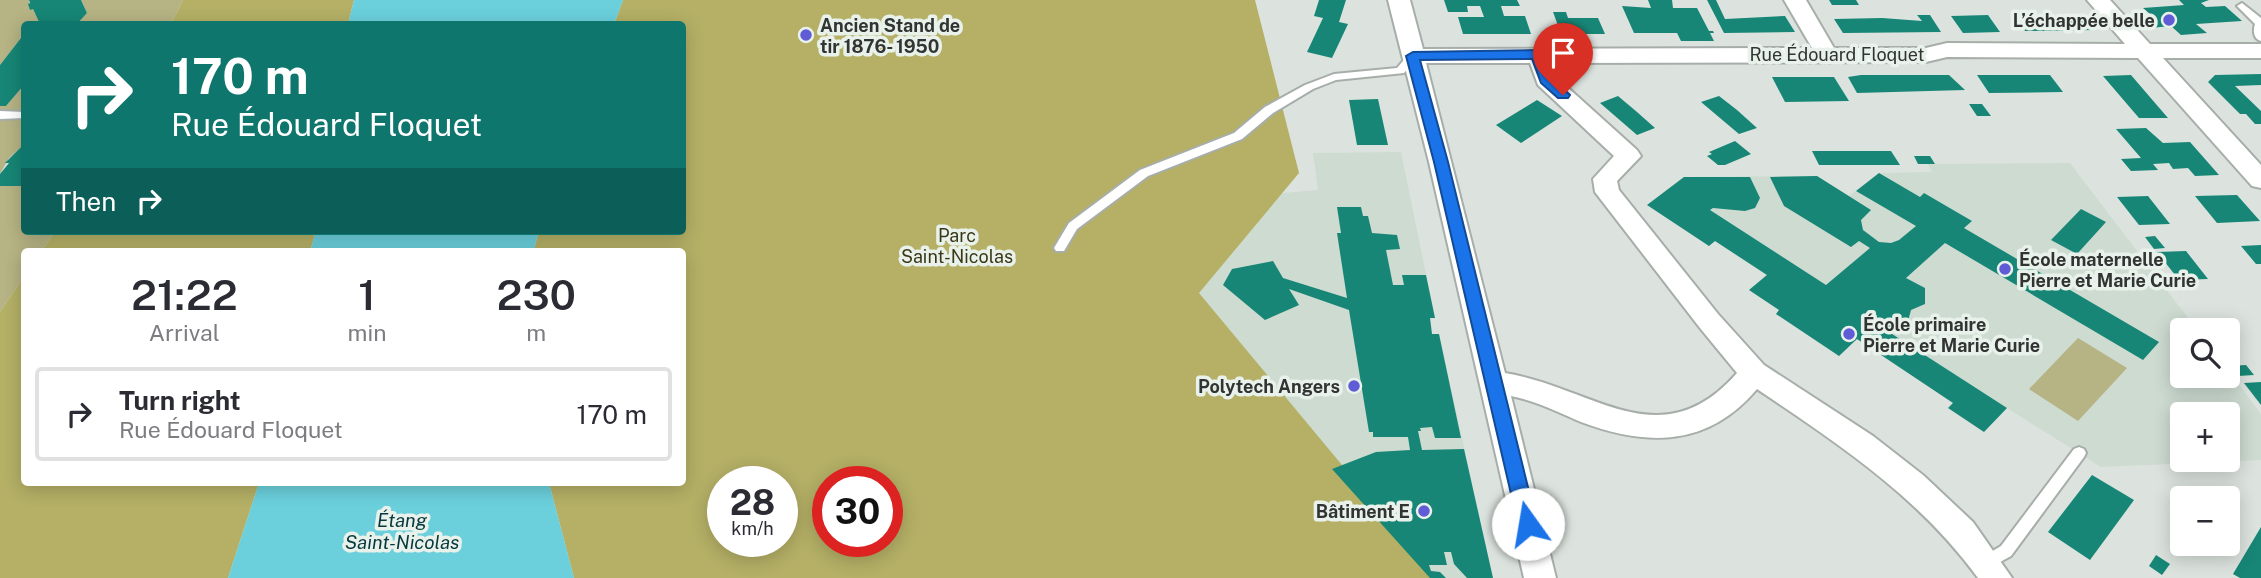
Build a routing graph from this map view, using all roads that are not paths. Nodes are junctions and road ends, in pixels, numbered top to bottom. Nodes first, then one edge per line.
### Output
1 (1399, 0) edge
2 (1795, 0) edge
3 (2098, 0) edge
4 (2242, 6) dead end
5 (2261, 38) edge
6 (2146, 51) junction
7 (2261, 51) edge
8 (1538, 54) junction
9 (1826, 54) junction
10 (1413, 56) junction
11 (16, 105) dead end
12 (4, 115) edge
13 (2261, 180) edge
14 (1060, 248) dead end
15 (1754, 373) junction
16 (1494, 382) junction
17 (2079, 453) dead end
18 (1990, 569) edge
19 (1541, 578) edge

1 - 10 street
2 - 9 street
3 - 6 street
4 - 5 lane
6 - 7 street, Rue Édouard Floquet
6 - 9 street, Rue Édouard Floquet
6 - 13 street
8 - 9 street, Rue Édouard Floquet
8 - 10 street, Rue Édouard Floquet
8 - 15 street
10 - 14 lane
10 - 16 street
11 - 12 lane
15 - 16 street
15 - 18 street
16 - 19 street
17 - 18 lane

